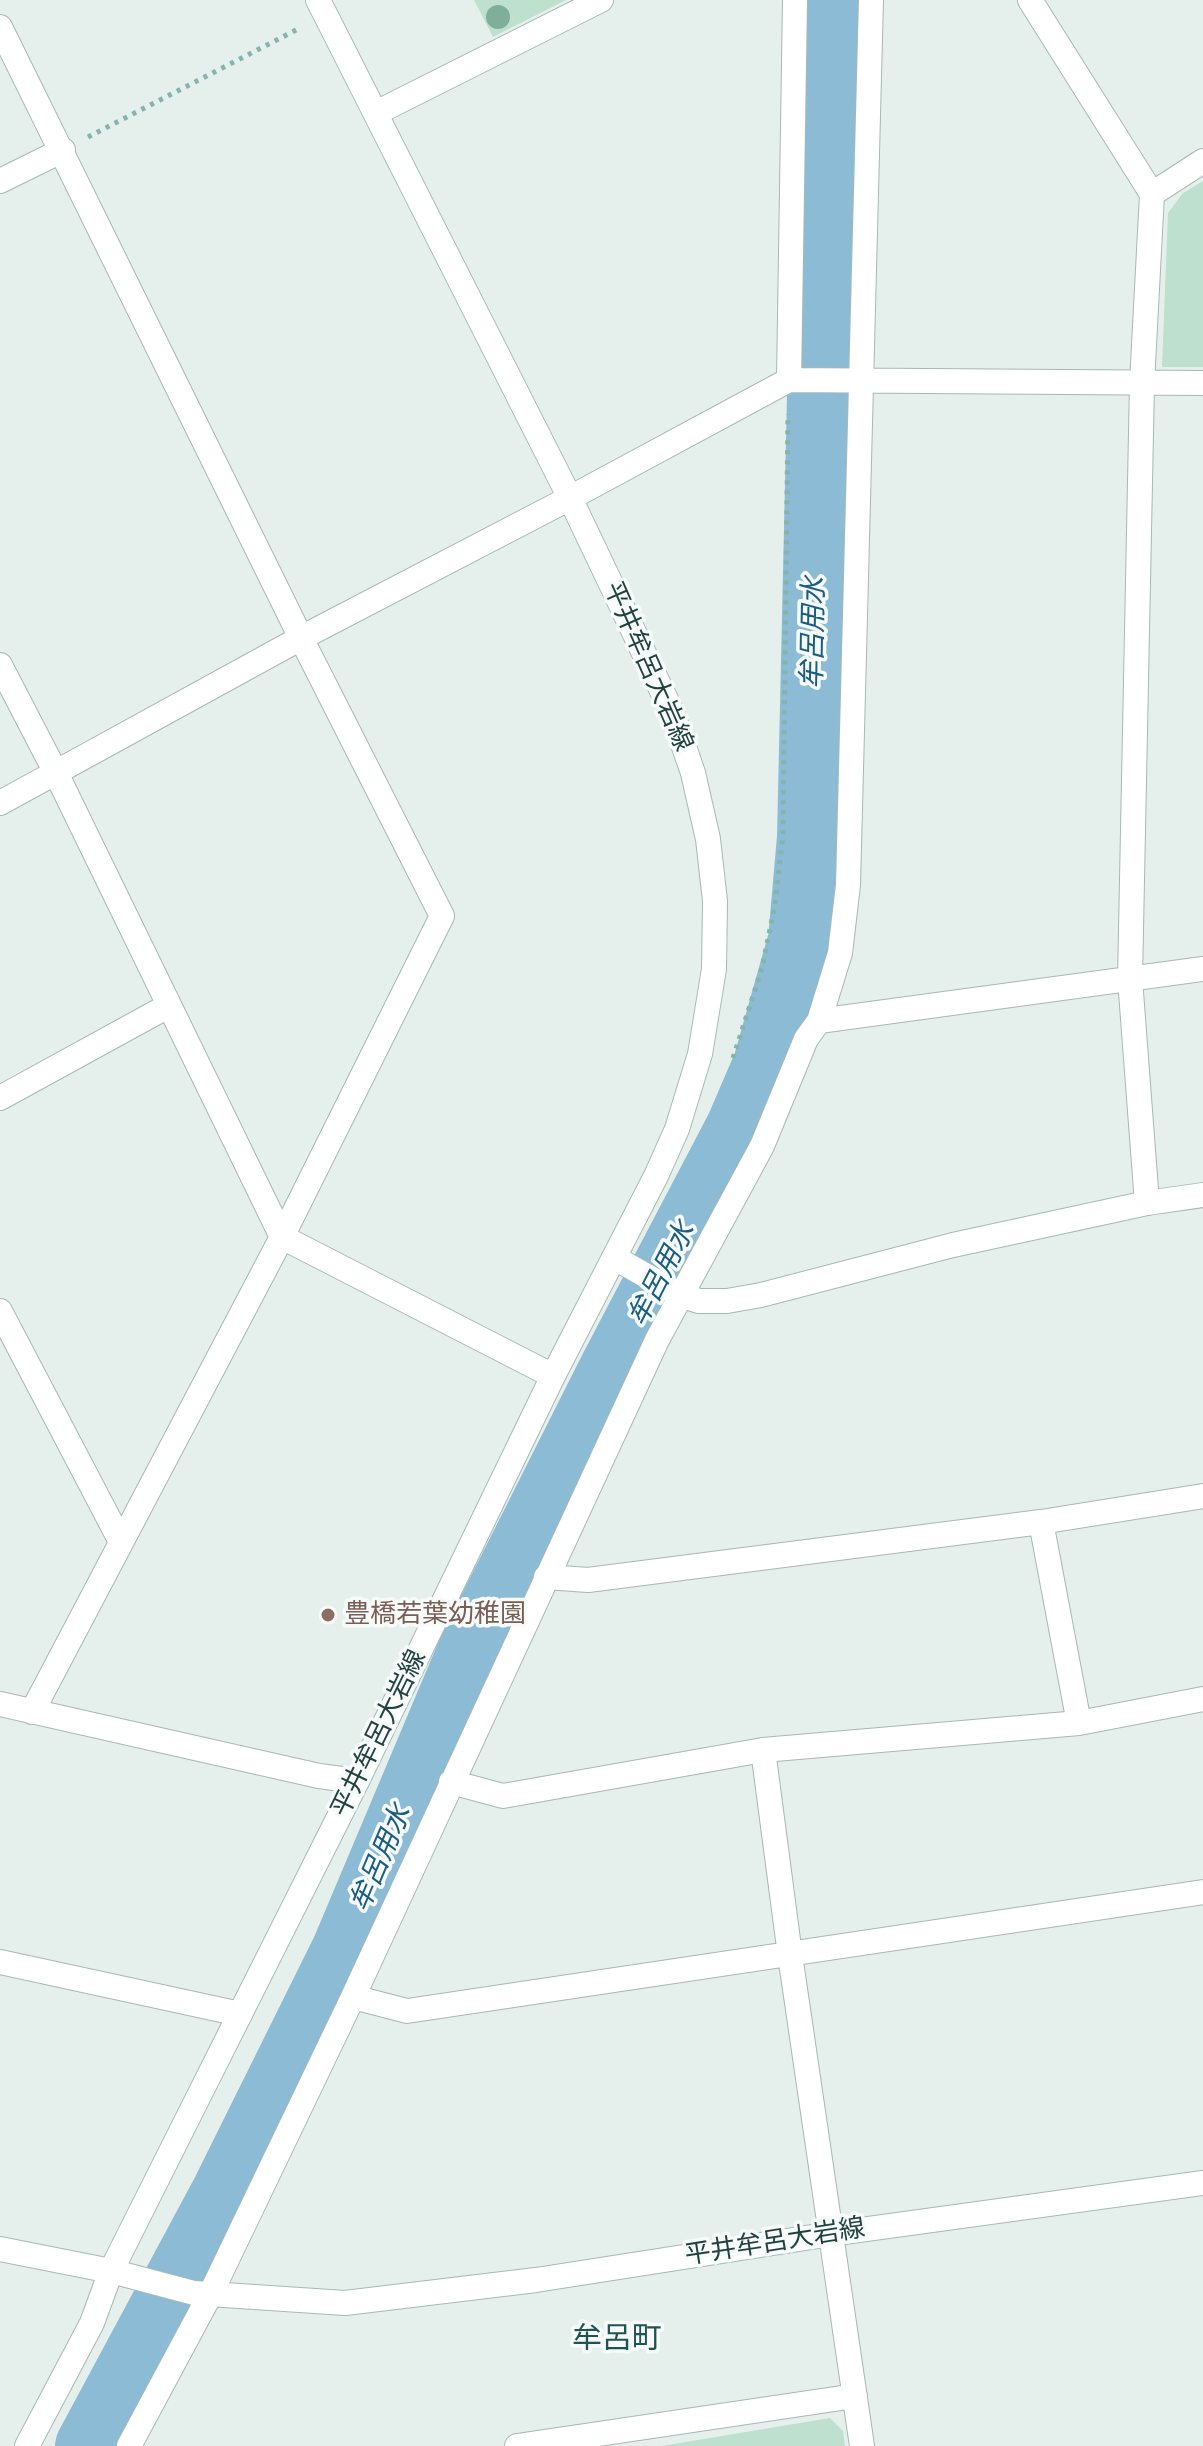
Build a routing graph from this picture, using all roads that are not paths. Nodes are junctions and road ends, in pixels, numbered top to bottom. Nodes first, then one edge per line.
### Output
1 (318, 0) edge
2 (601, 0) edge
3 (795, 0) edge
4 (871, 0) edge
5 (1030, 0) edge
6 (0, 27) edge
7 (376, 113) junction
8 (63, 150) junction
9 (1203, 161) edge
10 (0, 181) edge
11 (1152, 194) junction
12 (789, 380) junction
13 (860, 381) junction
14 (1142, 383) junction
15 (1203, 383) edge
16 (570, 498) junction
17 (301, 638) junction
18 (0, 665) edge
19 (56, 773) junction
20 (0, 803) edge
21 (1203, 969) edge
22 (1130, 979) junction
23 (168, 1006) junction
24 (819, 1021) junction
25 (0, 1098) edge
26 (1203, 1195) edge
27 (1147, 1203) junction
28 (282, 1237) junction
29 (615, 1258) junction
30 (676, 1293) junction
31 (0, 1311) edge
32 (553, 1376) junction
33 (1203, 1496) edge
34 (1041, 1522) junction
35 (120, 1540) junction
36 (546, 1577) junction
37 (1203, 1699) edge
38 (0, 1704) edge
39 (32, 1712) junction
40 (1079, 1723) junction
41 (763, 1750) junction
42 (357, 1781) junction
43 (451, 1782) junction
44 (1203, 1892) edge
45 (790, 1955) junction
46 (0, 1962) edge
47 (353, 1997) junction
48 (240, 2014) junction
49 (1203, 2183) edge
50 (831, 2234) junction
51 (0, 2249) edge
52 (111, 2271) junction
53 (202, 2293) junction
54 (855, 2396) junction
55 (27, 2446) edge
56 (129, 2446) edge
57 (517, 2446) edge
58 (862, 2446) edge

1 - 7 street, 平井牟呂大岩線
2 - 7 street
3 - 12 street
4 - 13 street
5 - 11 street
6 - 8 street
7 - 16 street, 平井牟呂大岩線
8 - 10 street
8 - 17 street
9 - 11 street
11 - 14 street
12 - 13 street
12 - 16 street
13 - 14 street
13 - 24 street
14 - 15 street
14 - 22 street
16 - 17 street
16 - 29 street, 平井牟呂大岩線
17 - 19 street
17 - 28 street
18 - 19 street
19 - 20 street
19 - 23 street
21 - 22 street
22 - 24 street
22 - 27 street
23 - 25 street
23 - 28 street
24 - 30 street
26 - 27 street
27 - 30 street
28 - 32 street
28 - 35 street
29 - 30 street
29 - 32 street, 平井牟呂大岩線
30 - 36 street
31 - 35 street
32 - 42 street, 平井牟呂大岩線
33 - 34 street
34 - 36 street
34 - 40 street
35 - 39 street
36 - 43 street
37 - 40 street
38 - 39 street
39 - 42 street
40 - 41 street
41 - 43 street
41 - 45 street
42 - 48 street, 平井牟呂大岩線
43 - 47 street
44 - 45 street
45 - 47 street
45 - 50 street
46 - 48 street
47 - 53 street
48 - 52 street, 平井牟呂大岩線
49 - 50 street, 平井牟呂大岩線
50 - 53 street, 平井牟呂大岩線
50 - 54 street
51 - 52 street
52 - 53 street, 平井牟呂大岩線
52 - 55 street
53 - 56 street
54 - 57 street
54 - 58 street

